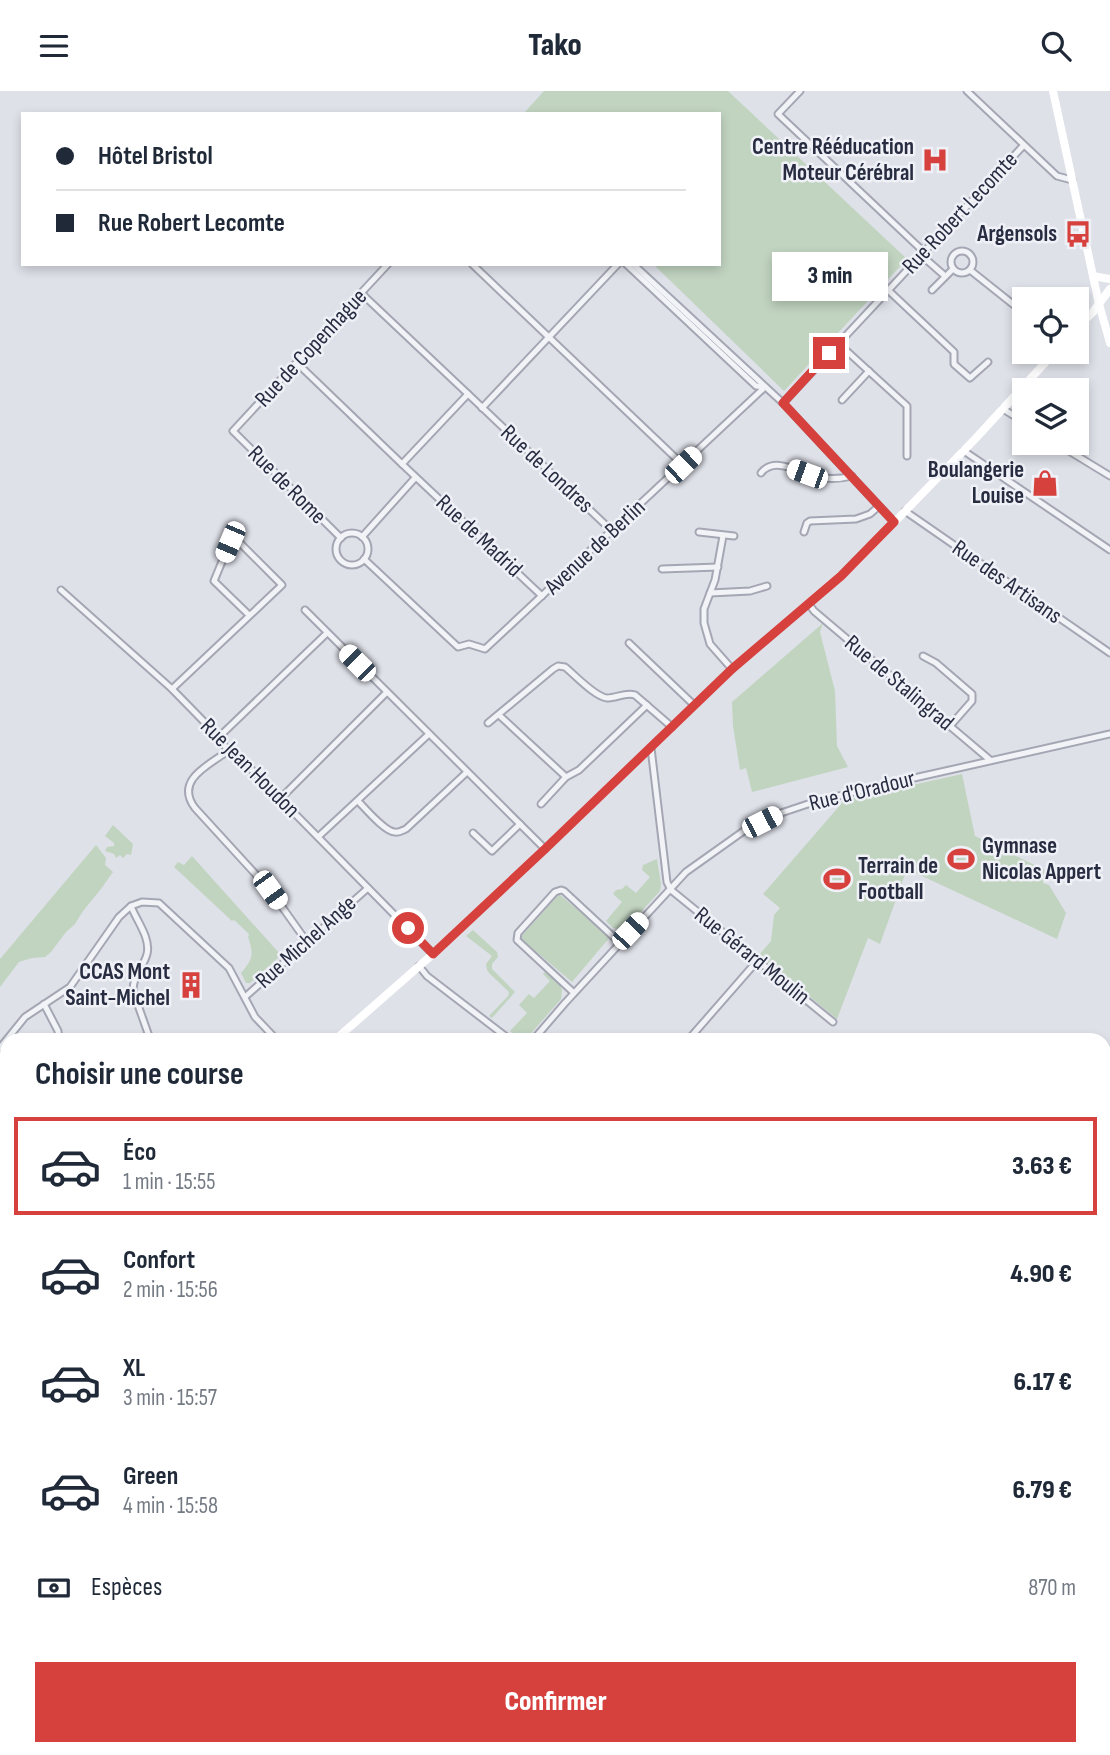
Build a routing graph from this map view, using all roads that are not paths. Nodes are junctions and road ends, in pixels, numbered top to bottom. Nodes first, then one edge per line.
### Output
1 (800, 91) edge
2 (967, 91) edge
3 (1053, 91) edge
4 (1023, 146) junction
5 (1072, 180) junction
6 (922, 254) junction
7 (386, 266) edge
8 (474, 266) edge
9 (616, 266) edge
10 (628, 266) edge
11 (635, 266) edge
12 (953, 269) junction
13 (970, 270) junction
14 (945, 276) junction
15 (1093, 276) junction
16 (1110, 279) edge
17 (1110, 289) edge
18 (888, 290) junction
19 (932, 290) dead end
20 (362, 293) junction
21 (1012, 303) edge
22 (1099, 304) junction
23 (1089, 315) edge
24 (1089, 325) edge
25 (1107, 330) junction
26 (549, 339) junction
27 (838, 343) junction
28 (1110, 343) edge
29 (988, 362) dead end
30 (297, 363) junction
31 (1044, 364) edge
32 (869, 372) junction
33 (765, 387) junction
34 (468, 394) junction
35 (842, 400) dead end
36 (783, 403) junction
37 (482, 408) junction
38 (1002, 408) junction
39 (1012, 414) edge
40 (233, 431) joint
41 (964, 450) junction
42 (1075, 455) edge
43 (907, 456) dead end
44 (402, 464) junction
45 (683, 465) junction
46 (761, 473) dead end
47 (852, 476) junction
48 (1110, 477) edge
49 (415, 478) junction
50 (878, 506) junction
51 (905, 511) junction
52 (894, 522) junction
53 (612, 531) junction
54 (699, 532) dead end
55 (804, 532) dead end
56 (723, 536) junction
57 (734, 536) dead end
58 (362, 537) junction
59 (341, 538) junction
60 (1107, 548) edge
61 (364, 559) junction
62 (718, 567) junction
63 (662, 569) dead end
64 (766, 586) dead end
65 (61, 590) dead end
66 (710, 593) junction
67 (542, 596) junction
68 (809, 604) junction
69 (305, 610) dead end
70 (249, 615) junction
71 (327, 633) junction
72 (629, 643) dead end
73 (1110, 653) edge
74 (923, 656) dead end
75 (732, 669) junction
76 (172, 689) junction
77 (387, 692) junction
78 (647, 705) junction
79 (694, 705) junction
80 (499, 715) junction
81 (488, 723) dead end
82 (950, 726) junction
83 (672, 727) junction
84 (429, 734) junction
85 (1110, 734) edge
86 (219, 737) junction
87 (651, 748) junction
88 (228, 751) junction
89 (990, 760) junction
90 (467, 772) junction
91 (566, 777) junction
92 (280, 799) junction
93 (358, 801) junction
94 (541, 804) dead end
95 (520, 824) junction
96 (473, 834) dead end
97 (318, 837) junction
98 (545, 849) junction
99 (368, 888) junction
100 (671, 890) junction
101 (131, 906) junction
102 (307, 942) junction
103 (620, 943) junction
104 (433, 954) junction
105 (758, 960) junction
106 (419, 966) junction
107 (574, 993) junction
108 (245, 997) junction
109 (44, 1004) junction
110 (833, 1022) dead end
111 (12, 1033) edge
112 (58, 1033) edge
113 (148, 1033) edge
114 (270, 1033) edge
115 (343, 1033) edge
116 (501, 1033) edge
117 (539, 1033) edge
118 (694, 1033) edge
119 (0, 1369) edge
120 (0, 1376) edge

1 - 6 street
2 - 4 street
3 - 5 main road
4 - 5 street
4 - 6 street, Rue Robert Lecomte
5 - 15 main road
6 - 14 street
6 - 18 street, Rue Robert Lecomte
7 - 20 street, Rue de Copenhague
8 - 26 street
9 - 26 street
10 - 33 street
11 - 33 street
12 - 13 street
12 - 13 street
12 - 14 street
13 - 21 street
14 - 19 street
15 - 16 main road
15 - 22 main road
17 - 22 main road
18 - 27 street, Rue Robert Lecomte
18 - 29 street
20 - 30 street, Rue de Copenhague
20 - 34 street, Rue de Londres
22 - 23 main road
22 - 25 main road
24 - 25 main road
25 - 28 main road
26 - 37 street
26 - 45 street
27 - 32 street
27 - 36 street, Rue Robert Lecomte
30 - 40 street, Rue de Copenhague
30 - 44 street, Rue de Madrid
31 - 38 main road
32 - 35 street
32 - 43 street
33 - 36 street
33 - 45 street, Avenue de Berlin
34 - 37 street, Rue de Londres
34 - 44 street
36 - 47 street
37 - 53 street, Rue de Londres
38 - 39 street
38 - 41 main road
40 - 59 street, Rue de Rome
41 - 51 main road
41 - 60 street
42 - 48 street
44 - 49 street, Rue de Madrid
45 - 53 street, Avenue de Berlin
46 - 47 street
47 - 50 street
49 - 58 street
49 - 67 street, Rue de Madrid
50 - 52 street
50 - 55 street
51 - 52 main road
51 - 73 street, Rue des Artisans
52 - 68 main road
53 - 67 street, Avenue de Berlin
54 - 56 street
56 - 57 street
56 - 62 street
58 - 59 street
58 - 61 street
59 - 61 street
61 - 67 street, Avenue de Berlin
62 - 63 street
62 - 66 street
64 - 66 street
65 - 76 street, Rue Jean Houdon
66 - 75 street
68 - 75 main road
68 - 82 street, Rue de Stalingrad
69 - 71 street
70 - 70 street
70 - 76 street
71 - 77 street
71 - 86 street
72 - 79 street
74 - 82 street
75 - 79 main road
76 - 86 street, Rue Jean Houdon
77 - 84 street
77 - 92 street
78 - 80 street
78 - 83 street
78 - 91 street
79 - 83 main road
80 - 81 street
80 - 91 street
82 - 89 street, Rue de Stalingrad
83 - 87 main road
84 - 90 street
84 - 93 street
85 - 89 street, Rue d'Oradour
86 - 88 street, Rue Jean Houdon
87 - 98 main road
87 - 100 street
88 - 92 street, Rue Jean Houdon
88 - 102 street
89 - 100 street, Rue d'Oradour
90 - 93 street
90 - 95 street
91 - 94 street
92 - 97 street, Rue Jean Houdon
93 - 97 street
95 - 96 street
95 - 98 street
97 - 99 street, Rue Jean Houdon
98 - 104 main road
99 - 102 street, Rue Michel Ange
99 - 104 street, Rue Jean Houdon
100 - 103 street, Rue d'Oradour
100 - 105 street, Rue Gérard Moulin
101 - 108 street
101 - 109 street
101 - 113 street
102 - 108 street, Rue Michel Ange
103 - 107 street, Rue d'Oradour
103 - 107 street
104 - 106 main road
105 - 110 street, Rue Gérard Moulin
105 - 118 street
106 - 115 main road
106 - 116 street
107 - 117 street, Rue d'Oradour
108 - 114 street
109 - 111 street
109 - 112 street
119 - 120 main road

